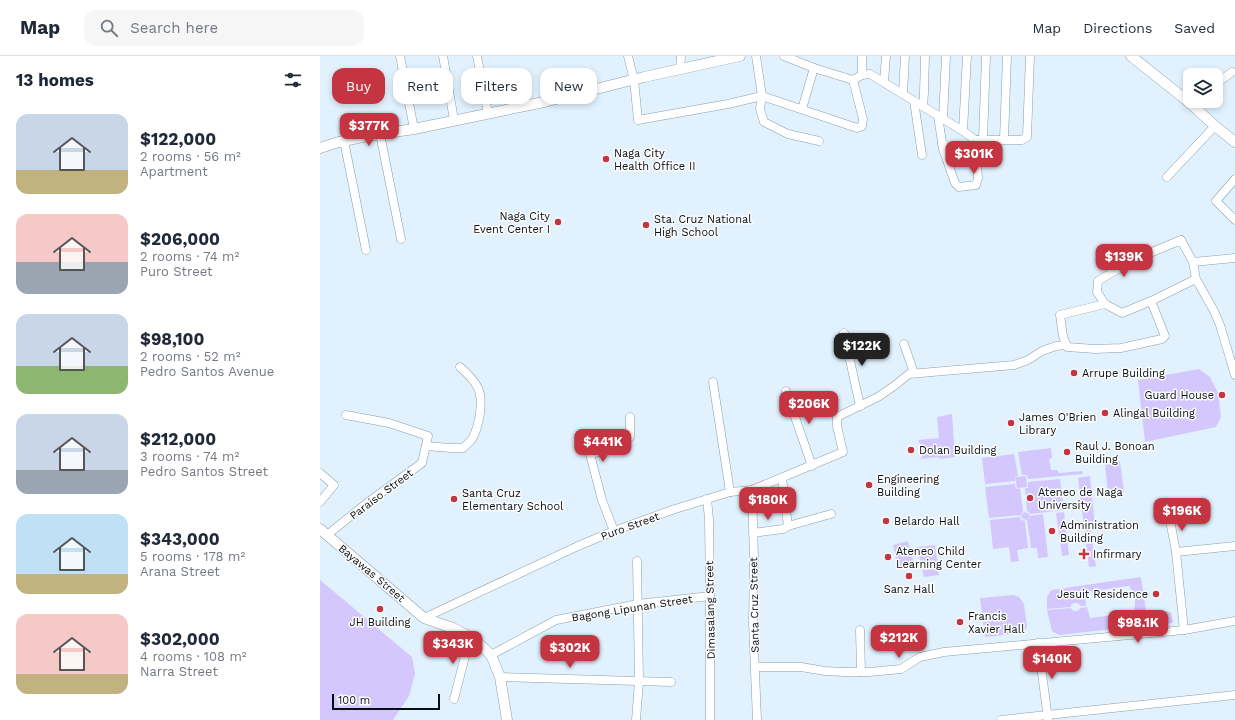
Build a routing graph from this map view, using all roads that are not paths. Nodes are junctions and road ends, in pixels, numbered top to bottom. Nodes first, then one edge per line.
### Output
1 (400, 56) edge
2 (442, 56) edge
3 (477, 56) edge
4 (628, 56) edge
5 (681, 56) edge
6 (740, 56) edge
7 (756, 56) edge
8 (784, 56) edge
9 (862, 56) edge
10 (886, 56) edge
11 (905, 56) edge
12 (925, 56) edge
13 (946, 56) edge
14 (967, 56) edge
15 (986, 56) edge
16 (1007, 56) edge
17 (1030, 56) edge
18 (1132, 56) edge
19 (814, 68) junction
20 (680, 69) junction
21 (1232, 72) dead end
22 (862, 75) junction
23 (1223, 79) edge
24 (634, 80) junction
25 (853, 80) junction
26 (884, 82) junction
27 (903, 94) junction
28 (762, 96) junction
29 (1183, 96) edge
30 (914, 101) junction
31 (922, 106) junction
32 (1197, 108) edge
33 (802, 110) junction
34 (488, 114) junction
35 (941, 117) junction
36 (454, 120) junction
37 (1215, 126) junction
38 (414, 129) junction
39 (963, 131) junction
40 (380, 134) junction
41 (980, 140) junction
42 (1004, 140) junction
43 (344, 141) junction
44 (819, 141) dead end
45 (1235, 142) edge
46 (942, 143) junction
47 (320, 148) edge
48 (922, 155) dead end
49 (977, 165) junction
50 (1167, 177) dead end
51 (1235, 179) edge
52 (1235, 220) edge
53 (401, 239) dead end
54 (366, 250) dead end
55 (1235, 258) edge
56 (1193, 262) junction
57 (1196, 279) junction
58 (1151, 301) junction
59 (1105, 304) junction
60 (844, 333) dead end
61 (904, 344) dead end
62 (1066, 345) junction
63 (460, 367) dead end
64 (914, 373) junction
65 (1235, 375) edge
66 (713, 382) dead end
67 (786, 391) dead end
68 (860, 406) junction
69 (346, 415) dead end
70 (630, 417) dead end
71 (426, 446) junction
72 (812, 466) junction
73 (320, 473) edge
74 (782, 478) junction
75 (752, 490) junction
76 (730, 492) junction
77 (707, 499) junction
78 (320, 502) edge
79 (831, 514) dead end
80 (1169, 515) dead end
81 (788, 526) junction
82 (614, 531) junction
83 (324, 532) edge
84 (753, 533) junction
85 (1233, 546) edge
86 (1176, 552) junction
87 (637, 561) dead end
88 (710, 596) junction
89 (638, 604) junction
90 (424, 618) junction
91 (1235, 621) edge
92 (860, 630) dead end
93 (1184, 630) junction
94 (470, 637) junction
95 (1038, 643) junction
96 (491, 655) junction
97 (756, 668) junction
98 (861, 672) junction
99 (500, 677) junction
100 (639, 681) junction
101 (671, 682) dead end
102 (1235, 695) edge
103 (454, 699) dead end
104 (1048, 718) edge
105 (507, 720) edge
106 (636, 720) edge
107 (710, 720) edge
108 (757, 720) edge
109 (1001, 720) edge

1 - 38 street
2 - 36 street
3 - 34 street
4 - 24 street
5 - 20 street
6 - 20 street
7 - 28 street
8 - 19 street
9 - 22 street
10 - 26 street
11 - 27 street
12 - 31 street
13 - 35 street
14 - 39 street
15 - 41 street
16 - 42 street
17 - 42 street
18 - 29 street
19 - 25 street
19 - 33 street
20 - 24 street
21 - 23 street
22 - 25 street
22 - 26 street
24 - 28 street
24 - 34 street
25 - 33 street
26 - 27 street
27 - 30 street
28 - 33 street
28 - 44 street
30 - 31 street
30 - 48 street
31 - 35 street
32 - 37 street
34 - 36 street
35 - 39 street
35 - 46 street
36 - 38 street
37 - 45 street
37 - 50 street
38 - 40 street
39 - 41 street
40 - 43 street
40 - 53 street
41 - 42 street
41 - 49 street
43 - 47 street
43 - 54 street
46 - 49 street
46 - 49 street
51 - 52 street
55 - 56 street
56 - 57 street
56 - 59 street
57 - 58 street
57 - 65 street
58 - 59 street
58 - 62 street
59 - 62 street
60 - 68 street
61 - 64 street
62 - 64 street
63 - 71 street
64 - 68 street
66 - 76 street
67 - 72 street
68 - 72 street, Puro Street
69 - 71 street
70 - 82 street
71 - 83 street, Paraiso Street
72 - 74 street, Puro Street
73 - 78 street
74 - 75 street, Puro Street
74 - 81 street
75 - 76 street, Puro Street
75 - 84 street, Santa Cruz Street
76 - 77 street, Puro Street
77 - 82 street, Puro Street
77 - 88 street, Dimasalang Street
79 - 81 street
80 - 86 street
81 - 84 street
82 - 90 street, Puro Street
83 - 90 street, Bayawas Street
84 - 97 street, Santa Cruz Street
85 - 86 street
86 - 93 street
87 - 89 street
88 - 89 street, Bagong Lipunan Street
88 - 107 street, Dimasalang Street
89 - 96 street, Bagong Lipunan Street
89 - 100 street
90 - 94 street
91 - 93 street
92 - 98 street
93 - 95 street
94 - 96 street
94 - 103 street
95 - 98 street
95 - 104 street
96 - 99 street
97 - 98 street
97 - 108 street, Santa Cruz Street
99 - 100 street
99 - 105 street
100 - 101 street
100 - 106 street
102 - 104 street
104 - 109 street

